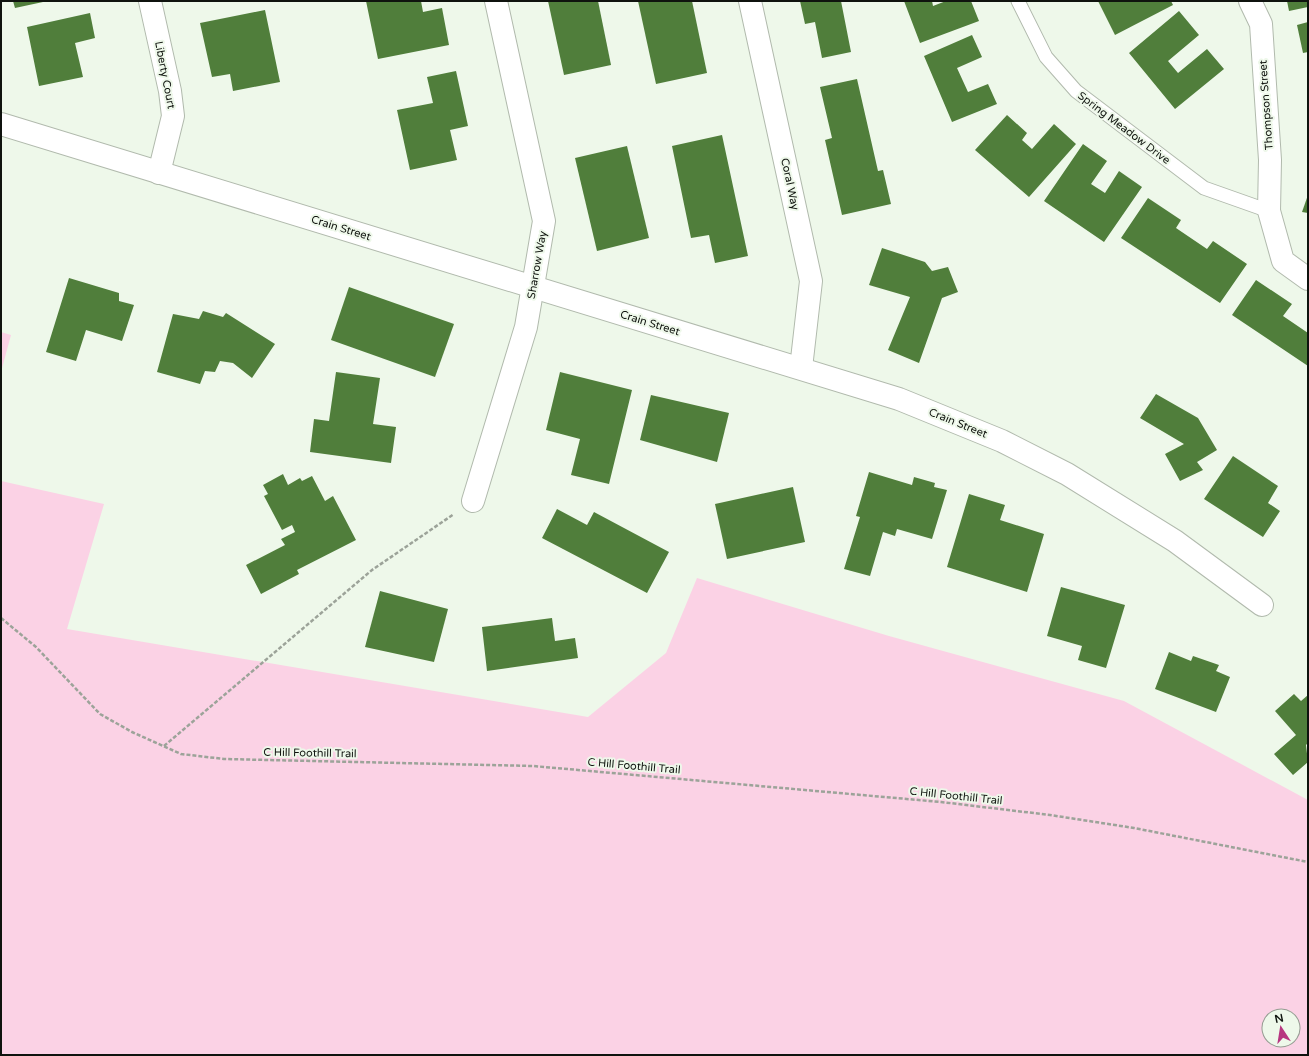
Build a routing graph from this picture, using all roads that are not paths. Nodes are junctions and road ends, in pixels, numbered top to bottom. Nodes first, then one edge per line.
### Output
1 (150, 1) edge
2 (496, 1) edge
3 (750, 1) edge
4 (1018, 1) edge
5 (1250, 1) edge
6 (1, 124) edge
7 (159, 173) junction
8 (1269, 211) junction
9 (1308, 279) edge
10 (533, 288) junction
11 (801, 368) junction
12 (472, 502) road end
13 (1262, 605) dead end

1 - 7 street, Liberty Court
2 - 10 street, Sharrow Way
3 - 11 street, Coral Way
4 - 8 lane, Spring Meadow Drive
5 - 8 street, Thompson Street
6 - 7 street, Crain Street
7 - 10 street, Crain Street
8 - 9 street, Thompson Street
10 - 11 street, Crain Street
10 - 12 street, Sharrow Way
11 - 13 street, Crain Street

